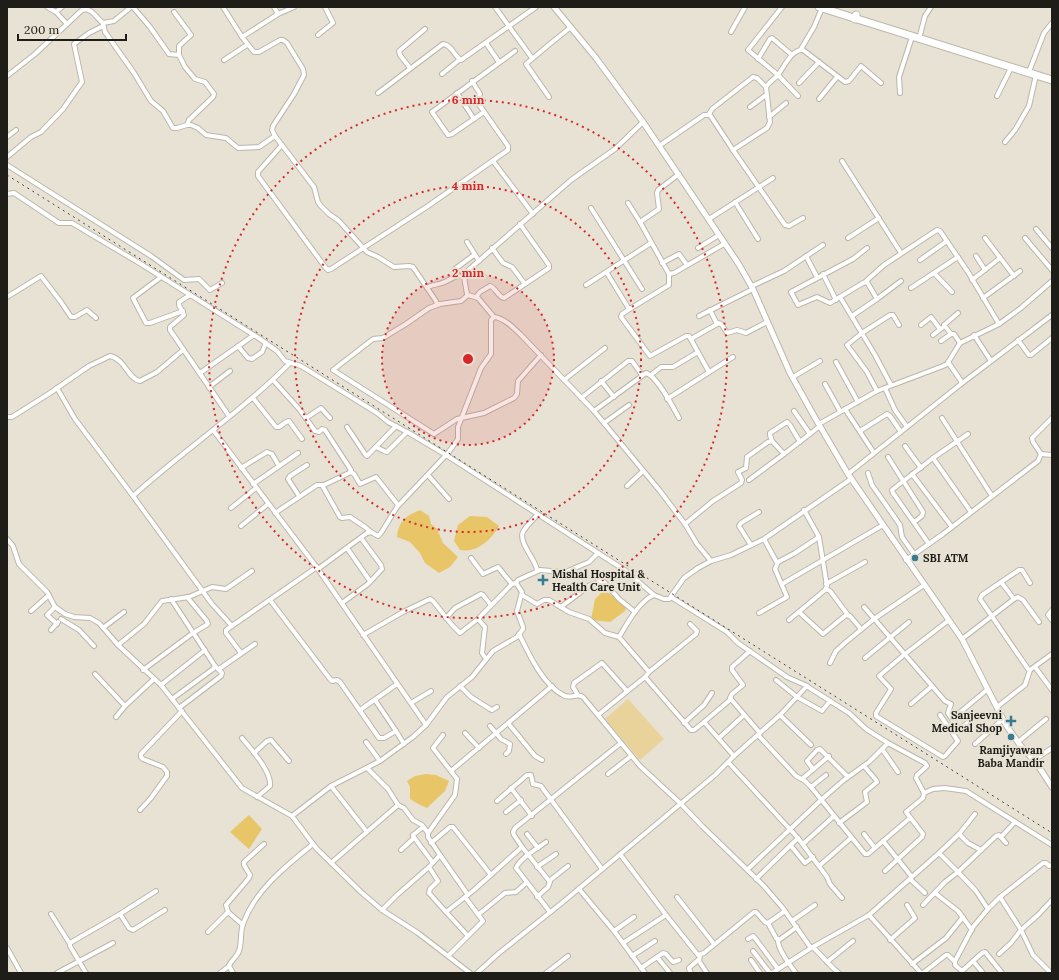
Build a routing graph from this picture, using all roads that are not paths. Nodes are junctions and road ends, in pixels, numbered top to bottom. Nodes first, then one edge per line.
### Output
1 (47, 7) edge
2 (62, 7) edge
3 (132, 7) edge
4 (223, 7) edge
5 (274, 7) edge
6 (294, 7) edge
7 (325, 7) edge
8 (495, 7) edge
9 (536, 7) edge
10 (554, 7) edge
11 (745, 7) edge
12 (782, 7) edge
13 (833, 7) edge
14 (931, 7) edge
15 (821, 8) edge
16 (56, 12) junction
17 (174, 12) dead end
18 (278, 14) junction
19 (855, 17) junction
20 (1052, 23) edge
21 (67, 24) junction
22 (103, 25) junction
23 (509, 26) junction
24 (571, 27) junction
25 (425, 29) dead end
26 (731, 32) dead end
27 (318, 35) dead end
28 (920, 35) junction
29 (242, 37) junction
30 (912, 37) junction
31 (486, 43) junction
32 (248, 45) junction
33 (801, 49) junction
34 (515, 51) dead end
35 (179, 55) junction
36 (792, 55) junction
37 (532, 58) junction
38 (758, 59) junction
39 (224, 60) dead end
40 (460, 60) junction
41 (499, 62) junction
42 (819, 62) junction
43 (410, 68) junction
44 (1011, 68) junction
45 (1030, 69) junction
46 (442, 74) dead end
47 (778, 75) junction
48 (1036, 75) junction
49 (1052, 75) edge
50 (7, 76) edge
51 (837, 77) junction
52 (1052, 80) edge
53 (472, 81) junction
54 (799, 83) dead end
55 (881, 83) dead end
56 (766, 87) junction
57 (378, 93) dead end
58 (457, 93) junction
59 (900, 93) dead end
60 (766, 95) junction
61 (798, 96) dead end
62 (997, 96) dead end
63 (549, 97) dead end
64 (819, 99) dead end
65 (786, 103) dead end
66 (750, 108) dead end
67 (484, 112) junction
68 (709, 114) junction
69 (769, 117) junction
70 (474, 119) junction
71 (643, 122) junction
72 (186, 125) junction
73 (16, 130) dead end
74 (274, 136) junction
75 (7, 137) edge
76 (1005, 142) dead end
77 (281, 146) junction
78 (659, 146) junction
79 (733, 150) junction
80 (7, 157) edge
81 (493, 161) junction
82 (842, 161) dead end
83 (7, 165) edge
84 (678, 174) junction
85 (773, 178) dead end
86 (759, 187) junction
87 (7, 194) edge
88 (735, 202) junction
89 (628, 203) dead end
90 (591, 208) dead end
91 (533, 214) junction
92 (803, 218) dead end
93 (879, 218) junction
94 (709, 219) junction
95 (640, 222) junction
96 (520, 224) junction
97 (1036, 229) dead end
98 (719, 235) junction
99 (758, 238) dead end
100 (848, 238) dead end
101 (985, 238) dead end
102 (1025, 238) dead end
103 (947, 241) junction
104 (467, 242) dead end
105 (651, 243) junction
106 (724, 244) junction
107 (823, 245) dead end
108 (363, 248) junction
109 (492, 248) junction
110 (698, 248) dead end
111 (867, 248) dead end
112 (1052, 248) edge
113 (901, 253) junction
114 (474, 255) junction
115 (806, 256) junction
116 (976, 256) dead end
117 (958, 257) junction
118 (1000, 258) junction
119 (920, 260) dead end
120 (479, 261) junction
121 (625, 261) junction
122 (662, 263) junction
123 (687, 266) junction
124 (985, 270) junction
125 (1052, 270) edge
126 (1020, 271) dead end
127 (607, 273) junction
128 (934, 273) junction
129 (669, 274) junction
130 (823, 274) junction
131 (458, 275) junction
132 (464, 275) junction
133 (1014, 276) junction
134 (161, 277) junction
135 (817, 277) junction
136 (972, 280) junction
137 (901, 281) dead end
138 (1052, 281) edge
139 (865, 282) junction
140 (222, 283) dead end
141 (525, 284) junction
142 (586, 285) dead end
143 (427, 288) junction
144 (753, 288) junction
145 (911, 288) dead end
146 (642, 289) dead end
147 (952, 292) dead end
148 (190, 295) junction
149 (468, 295) junction
150 (7, 297) edge
151 (476, 297) junction
152 (840, 297) junction
153 (983, 298) junction
154 (877, 299) junction
155 (836, 300) junction
156 (437, 305) junction
157 (629, 309) junction
158 (710, 310) junction
159 (183, 311) junction
160 (958, 313) dead end
161 (1052, 315) edge
162 (699, 316) dead end
163 (852, 316) junction
164 (494, 317) junction
165 (96, 318) dead end
166 (767, 322) junction
167 (717, 324) junction
168 (999, 324) junction
169 (899, 325) dead end
170 (921, 325) dead end
171 (942, 328) junction
172 (862, 333) junction
173 (951, 334) junction
174 (254, 335) junction
175 (933, 335) dead end
176 (974, 335) junction
177 (1052, 338) edge
178 (690, 339) junction
179 (1018, 340) junction
180 (941, 341) dead end
181 (266, 343) junction
182 (960, 343) junction
183 (238, 346) junction
184 (605, 348) dead end
185 (183, 350) junction
186 (698, 352) junction
187 (541, 355) junction
188 (733, 357) dead end
189 (820, 360) dead end
190 (836, 362) dead end
191 (948, 362) junction
192 (991, 362) junction
193 (290, 364) junction
194 (230, 371) dead end
195 (709, 372) junction
196 (200, 373) junction
197 (642, 375) junction
198 (651, 375) junction
199 (793, 378) junction
200 (273, 380) junction
201 (564, 380) junction
202 (601, 381) junction
203 (825, 384) dead end
204 (961, 384) junction
205 (891, 385) junction
206 (209, 387) junction
207 (57, 388) junction
208 (885, 388) junction
209 (877, 391) junction
210 (614, 397) junction
211 (253, 398) junction
212 (581, 398) junction
213 (667, 399) junction
214 (858, 402) junction
215 (629, 405) dead end
216 (843, 410) junction
217 (594, 411) junction
218 (794, 411) dead end
219 (229, 416) junction
220 (7, 417) edge
221 (306, 418) junction
222 (330, 418) dead end
223 (461, 418) junction
224 (679, 418) dead end
225 (942, 418) dead end
226 (1052, 418) edge
227 (604, 423) junction
228 (819, 425) junction
229 (396, 426) junction
230 (347, 427) dead end
231 (907, 427) junction
232 (213, 430) junction
233 (860, 431) junction
234 (406, 432) junction
235 (901, 432) junction
236 (810, 434) junction
237 (968, 434) dead end
238 (302, 439) dead end
239 (772, 441) junction
240 (800, 442) junction
241 (956, 443) junction
242 (905, 446) dead end
243 (376, 447) junction
244 (298, 453) dead end
245 (874, 453) junction
246 (784, 454) junction
247 (1042, 454) junction
248 (446, 455) junction
249 (1052, 455) edge
250 (888, 457) dead end
251 (933, 458) junction
252 (307, 465) dead end
253 (279, 466) junction
254 (241, 468) junction
255 (921, 468) junction
256 (351, 472) junction
257 (644, 472) junction
258 (868, 473) dead end
259 (848, 474) junction
260 (912, 474) junction
261 (428, 475) junction
262 (851, 479) junction
263 (748, 480) dead end
264 (903, 480) junction
265 (322, 485) junction
266 (255, 486) junction
267 (627, 486) dead end
268 (133, 496) junction
269 (299, 496) junction
270 (992, 496) junction
271 (449, 500) dead end
272 (268, 504) junction
273 (398, 505) junction
274 (231, 508) dead end
275 (804, 510) junction
276 (274, 512) junction
277 (759, 512) dead end
278 (971, 512) junction
279 (538, 515) junction
280 (914, 522) junction
281 (685, 524) junction
282 (882, 525) junction
283 (241, 526) dead end
284 (952, 527) junction
285 (371, 532) junction
286 (819, 537) junction
287 (361, 538) junction
288 (7, 539) edge
289 (764, 539) junction
290 (929, 544) junction
291 (752, 545) junction
292 (347, 548) junction
293 (598, 553) junction
294 (914, 554) junction
295 (471, 558) dead end
296 (824, 560) junction
297 (906, 560) junction
298 (711, 561) junction
299 (778, 562) junction
300 (865, 562) dead end
301 (317, 568) junction
302 (538, 570) junction
303 (252, 572) dead end
304 (370, 582) junction
305 (1001, 582) junction
306 (1030, 583) dead end
307 (514, 584) junction
308 (782, 584) junction
309 (924, 585) junction
310 (826, 586) junction
311 (203, 590) junction
312 (49, 595) junction
313 (522, 595) junction
314 (654, 595) junction
315 (187, 597) junction
316 (671, 597) junction
317 (171, 599) junction
318 (1014, 599) junction
319 (270, 600) junction
320 (342, 603) junction
321 (491, 605) junction
322 (55, 607) junction
323 (561, 607) junction
324 (864, 607) dead end
325 (1052, 610) edge
326 (31, 611) dead end
327 (124, 612) dead end
328 (635, 612) junction
329 (799, 612) junction
330 (759, 613) dead end
331 (65, 614) junction
332 (848, 615) junction
333 (991, 616) junction
334 (446, 618) junction
335 (61, 619) junction
336 (478, 619) junction
337 (874, 619) junction
338 (789, 620) dead end
339 (949, 620) junction
340 (1052, 620) edge
341 (909, 622) dead end
342 (1039, 622) dead end
343 (57, 624) junction
344 (690, 624) dead end
345 (232, 626) junction
346 (103, 628) junction
347 (51, 630) dead end
348 (861, 630) junction
349 (193, 633) junction
350 (519, 634) junction
351 (363, 635) junction
352 (619, 637) junction
353 (890, 637) junction
354 (962, 639) junction
355 (255, 644) dead end
356 (118, 645) junction
357 (94, 646) dead end
358 (205, 650) junction
359 (750, 650) junction
360 (241, 653) junction
361 (905, 654) junction
362 (1052, 654) edge
363 (865, 658) dead end
364 (486, 659) junction
365 (830, 663) dead end
366 (215, 666) junction
367 (1035, 667) junction
368 (219, 669) junction
369 (144, 670) junction
370 (1030, 670) junction
371 (649, 672) junction
372 (95, 674) dead end
373 (645, 677) junction
374 (154, 679) junction
375 (776, 680) dead end
376 (397, 684) junction
377 (161, 685) junction
378 (460, 686) junction
379 (552, 686) junction
380 (808, 686) junction
381 (932, 686) junction
382 (988, 689) junction
383 (1052, 690) edge
384 (431, 691) dead end
385 (627, 691) junction
386 (712, 693) dead end
387 (578, 695) junction
388 (797, 697) junction
389 (172, 699) junction
390 (375, 700) junction
391 (731, 700) junction
392 (830, 701) junction
393 (411, 703) junction
394 (911, 704) dead end
395 (125, 706) junction
396 (497, 707) dead end
397 (997, 707) junction
398 (180, 710) junction
399 (360, 710) junction
400 (598, 715) junction
401 (744, 715) junction
402 (780, 715) junction
403 (940, 715) dead end
404 (116, 716) dead end
405 (952, 719) junction
406 (1003, 719) junction
407 (1046, 719) dead end
408 (971, 720) dead end
409 (704, 722) junction
410 (508, 723) junction
411 (684, 723) junction
412 (426, 725) junction
413 (490, 726) dead end
414 (396, 731) junction
415 (465, 733) dead end
416 (496, 733) junction
417 (759, 734) junction
418 (443, 735) dead end
419 (242, 738) dead end
420 (719, 738) junction
421 (366, 742) dead end
422 (1018, 742) junction
423 (621, 743) junction
424 (888, 743) junction
425 (404, 744) junction
426 (975, 744) dead end
427 (811, 745) dead end
428 (479, 748) junction
429 (1052, 748) edge
430 (882, 749) junction
431 (254, 753) junction
432 (506, 754) dead end
433 (631, 756) junction
434 (734, 756) junction
435 (829, 756) junction
436 (542, 760) dead end
437 (1034, 760) junction
438 (289, 761) dead end
439 (380, 761) junction
440 (728, 762) junction
441 (864, 766) junction
442 (367, 768) junction
443 (813, 769) junction
444 (451, 771) junction
445 (898, 772) dead end
446 (608, 774) dead end
447 (826, 775) dead end
448 (848, 777) junction
449 (802, 779) junction
450 (331, 786) junction
451 (811, 787) junction
452 (1052, 787) edge
453 (511, 788) junction
454 (924, 793) junction
455 (257, 797) junction
456 (521, 800) junction
457 (550, 800) junction
458 (821, 800) junction
459 (497, 801) dead end
460 (681, 804) junction
461 (398, 805) junction
462 (140, 810) dead end
463 (506, 812) dead end
464 (975, 814) dead end
465 (292, 816) junction
466 (532, 816) junction
467 (834, 816) junction
468 (910, 818) junction
469 (1015, 822) junction
470 (839, 823) junction
471 (423, 827) junction
472 (790, 830) junction
473 (367, 832) junction
474 (428, 833) junction
475 (527, 834) dead end
476 (864, 834) dead end
477 (959, 834) junction
478 (1001, 837) junction
479 (414, 838) junction
480 (798, 838) junction
481 (851, 838) junction
482 (883, 841) junction
483 (546, 842) dead end
484 (432, 843) junction
485 (1006, 843) dead end
486 (264, 844) dead end
487 (313, 844) junction
488 (803, 844) junction
489 (1052, 845) edge
490 (522, 846) junction
491 (791, 846) junction
492 (538, 848) junction
493 (875, 848) junction
494 (401, 850) dead end
495 (981, 850) junction
496 (556, 854) dead end
497 (620, 854) junction
498 (939, 854) junction
499 (440, 855) junction
500 (528, 855) junction
501 (813, 857) junction
502 (897, 860) junction
503 (331, 863) junction
504 (431, 865) junction
505 (1052, 865) edge
506 (568, 866) dead end
507 (819, 866) junction
508 (538, 867) junction
509 (602, 869) junction
510 (748, 869) junction
511 (885, 871) dead end
512 (958, 872) junction
513 (491, 875) junction
514 (911, 878) junction
515 (756, 879) junction
516 (549, 881) junction
517 (526, 883) junction
518 (579, 889) junction
519 (156, 891) dead end
520 (925, 893) dead end
521 (935, 893) junction
522 (467, 896) junction
523 (537, 897) junction
524 (677, 897) dead end
525 (1000, 897) junction
526 (842, 898) dead end
527 (1052, 900) edge
528 (815, 905) dead end
529 (907, 905) dead end
530 (923, 905) dead end
531 (988, 909) junction
532 (165, 910) dead end
533 (382, 910) junction
534 (785, 911) junction
535 (228, 912) junction
536 (446, 912) junction
537 (550, 912) junction
538 (51, 914) dead end
539 (120, 914) junction
540 (479, 914) junction
541 (666, 915) junction
542 (869, 915) junction
543 (634, 917) dead end
544 (963, 917) junction
545 (792, 921) junction
546 (768, 924) junction
547 (243, 925) junction
548 (796, 927) junction
549 (972, 930) junction
550 (1021, 930) junction
551 (614, 931) junction
552 (208, 932) dead end
553 (468, 936) junction
554 (748, 939) dead end
555 (778, 939) junction
556 (890, 940) junction
557 (655, 941) dead end
558 (853, 941) dead end
559 (113, 943) dead end
560 (623, 943) junction
561 (70, 944) junction
562 (714, 944) junction
563 (812, 947) junction
564 (7, 948) edge
565 (754, 951) dead end
566 (999, 954) dead end
567 (448, 956) junction
568 (568, 956) dead end
569 (632, 956) junction
570 (657, 957) junction
571 (699, 957) junction
572 (679, 960) dead end
573 (751, 960) dead end
574 (79, 961) junction
575 (973, 961) junction
576 (827, 962) junction
577 (955, 962) junction
578 (788, 963) junction
579 (912, 964) junction
580 (229, 966) junction
581 (641, 968) junction
582 (778, 969) junction
583 (963, 972) edge
584 (1050, 972) edge
585 (21, 973) edge
586 (57, 973) edge
587 (86, 973) edge
588 (220, 973) edge
589 (233, 973) edge
590 (470, 973) edge
591 (477, 973) edge
592 (546, 973) edge
593 (645, 973) edge
594 (670, 973) edge
595 (691, 973) edge
596 (707, 973) edge
597 (760, 973) edge
598 (772, 973) edge
599 (796, 973) edge
600 (839, 973) edge
601 (922, 973) edge
602 (983, 973) edge
603 (1002, 973) edge

1 - 16 street
2 - 16 street
3 - 22 street
3 - 35 street
4 - 29 street
5 - 18 street
6 - 18 street
7 - 27 street
8 - 23 street
9 - 23 street
10 - 24 street
11 - 26 street
12 - 38 street
13 - 19 main road
14 - 28 street
15 - 19 main road
15 - 33 street
16 - 21 street
17 - 35 street
18 - 29 street
19 - 28 main road
19 - 30 main road
20 - 45 street
21 - 22 street
21 - 50 street
22 - 72 street
22 - 80 street
23 - 31 street
23 - 37 street
24 - 37 street
24 - 71 street
25 - 43 street
28 - 45 main road
29 - 32 street
30 - 44 main road
30 - 59 street
31 - 40 street
31 - 41 street
32 - 39 street
32 - 74 street
33 - 36 street
33 - 42 street
34 - 41 street
35 - 72 street
36 - 38 street
36 - 47 street
37 - 63 street
38 - 47 street
40 - 43 street
40 - 46 street
41 - 53 street
42 - 51 street
42 - 54 street
43 - 57 street
44 - 48 main road
44 - 62 street
45 - 49 main road
47 - 56 street
47 - 61 street
48 - 52 main road
48 - 76 street
51 - 55 street
51 - 64 street
53 - 58 street
53 - 67 street
56 - 60 street
56 - 68 street
58 - 70 street
58 - 70 street
60 - 66 street
60 - 69 street
65 - 69 street
67 - 70 street
67 - 81 street
68 - 78 street
68 - 79 street
69 - 79 street
71 - 78 street
71 - 91 street
72 - 74 street
73 - 75 street
74 - 77 street
77 - 108 street
77 - 108 street
78 - 84 street
79 - 86 street
81 - 91 street
81 - 108 street
82 - 93 street
83 - 140 street
84 - 94 street
84 - 95 street
85 - 86 street
86 - 88 street
86 - 92 street
87 - 134 street
88 - 94 street
88 - 99 street
89 - 95 street
90 - 121 street
91 - 96 street
93 - 100 street
93 - 113 street
94 - 98 street
95 - 105 street
96 - 109 street
96 - 141 street
97 - 112 street
98 - 106 street
98 - 110 street
101 - 118 street
102 - 125 street
103 - 113 street
103 - 117 street
103 - 119 street
104 - 114 street
105 - 121 street
105 - 122 street
106 - 123 street
106 - 144 street
107 - 115 street
108 - 143 street
109 - 120 street
109 - 141 street
111 - 130 street
113 - 139 street
114 - 120 street
114 - 131 street
115 - 135 street
115 - 144 street
116 - 124 street
117 - 128 street
117 - 136 street
118 - 124 street
118 - 133 street
120 - 132 street
121 - 127 street
121 - 146 street
122 - 123 street
122 - 129 street
123 - 129 street
124 - 136 street
126 - 133 street
127 - 142 street
127 - 157 street
128 - 145 street
128 - 147 street
129 - 157 street
130 - 135 street
130 - 155 street
131 - 132 street
131 - 143 street
132 - 149 street
133 - 153 street
134 - 148 street
134 - 159 street
135 - 155 street
136 - 153 street
137 - 154 street
138 - 168 street
139 - 152 street
139 - 154 street
141 - 151 street
143 - 156 street
144 - 158 street
144 - 166 street
148 - 159 street
148 - 174 street
149 - 151 street
149 - 156 street
150 - 165 street
151 - 164 street
152 - 155 street
152 - 163 street
153 - 168 street
154 - 163 street
156 - 223 street
157 - 178 street
158 - 162 street
158 - 167 street
159 - 185 street
160 - 171 street
161 - 179 street
163 - 172 street
164 - 187 street
164 - 223 street
166 - 167 street
166 - 199 street
167 - 178 street
168 - 176 street
169 - 172 street
170 - 171 street
171 - 173 street
171 - 175 street
172 - 205 street
172 - 209 street
173 - 180 street
173 - 182 street
174 - 181 street
174 - 183 street
176 - 182 street
176 - 192 street
177 - 179 street
178 - 186 street
179 - 192 street
181 - 183 street
181 - 193 street
182 - 191 street
183 - 196 street
184 - 201 street
185 - 196 street
185 - 207 street
186 - 195 street
186 - 198 street
187 - 201 street
187 - 223 street
188 - 195 street
189 - 199 street
190 - 214 street
191 - 204 street
191 - 205 street
192 - 204 street
193 - 200 street
193 - 229 street
194 - 206 street
195 - 213 street
196 - 206 street
197 - 198 street
197 - 202 street
197 - 210 street
198 - 213 street
199 - 228 street
200 - 211 street
200 - 221 street
201 - 212 street
202 - 210 street
202 - 212 street
203 - 216 street
204 - 231 street
205 - 208 street
206 - 219 street
207 - 220 street
207 - 268 street
208 - 209 street
208 - 231 street
209 - 214 street
210 - 217 street
211 - 219 street
211 - 238 street
212 - 217 street
213 - 224 street
214 - 216 street
215 - 227 street
216 - 228 street
216 - 233 street
217 - 227 street
218 - 236 street
219 - 232 street
221 - 222 street
221 - 256 street
223 - 248 street
225 - 241 street
226 - 247 street
227 - 257 street
228 - 236 street
228 - 259 street
229 - 234 street
229 - 243 street
230 - 243 street
231 - 235 street
232 - 254 street
232 - 268 street
233 - 235 street
233 - 245 street
234 - 243 street
234 - 248 street
235 - 245 street
236 - 240 street
237 - 241 street
239 - 240 street
239 - 246 street
239 - 281 street
240 - 246 street
241 - 251 street
241 - 270 street
242 - 255 street
244 - 253 street
245 - 259 street
246 - 263 street
247 - 249 street
247 - 270 street
248 - 261 street
248 - 279 street
250 - 264 street
251 - 255 street
251 - 278 street
252 - 269 street
253 - 254 street
253 - 266 street
254 - 266 street
255 - 260 street
256 - 265 street
256 - 273 street
257 - 267 street
257 - 281 street
258 - 294 street
259 - 262 street
260 - 264 street
260 - 284 street
261 - 271 street
261 - 273 street
262 - 275 street
262 - 282 street
264 - 280 street
264 - 280 street
265 - 269 street
265 - 285 street
266 - 272 street
266 - 274 street
268 - 311 street
269 - 276 street
270 - 278 street
272 - 276 street
272 - 283 street
273 - 285 street
275 - 286 street
275 - 289 street
276 - 301 street
277 - 291 street
278 - 284 street
279 - 293 street
279 - 302 street
280 - 290 street
281 - 298 street
282 - 296 street
282 - 297 street
284 - 290 street
285 - 287 street
286 - 296 street
286 - 299 street
287 - 292 street
287 - 304 street
288 - 312 street
289 - 291 street
289 - 299 street
290 - 294 street
291 - 298 street
292 - 301 street
292 - 304 street
293 - 302 street
293 - 314 street
294 - 297 street
295 - 307 street
296 - 308 street
296 - 310 street
297 - 309 street
298 - 316 street
299 - 308 street
300 - 310 street
301 - 319 street
301 - 320 street
302 - 307 street
303 - 311 street
304 - 320 street
305 - 306 street
305 - 318 street
305 - 333 street
307 - 313 street
307 - 321 street
308 - 330 street
309 - 337 street
309 - 339 street
310 - 329 street
310 - 332 street
311 - 315 street
311 - 345 street
312 - 322 street
312 - 326 street
313 - 323 street
313 - 350 street
314 - 316 street
314 - 328 street
315 - 317 street
315 - 349 street
316 - 359 street
317 - 349 street
317 - 356 street
318 - 333 street
318 - 342 street
319 - 345 street
319 - 399 street
320 - 351 street
321 - 334 street
321 - 336 street
322 - 331 street
322 - 343 street
323 - 328 street
323 - 352 street
324 - 337 street
325 - 340 street
327 - 346 street
328 - 352 street
329 - 332 street
329 - 338 street
331 - 335 street
331 - 346 street
332 - 348 street
333 - 354 street
333 - 370 street
334 - 336 street
334 - 351 street
335 - 343 street
335 - 357 street
336 - 364 street
337 - 348 street
337 - 353 street
339 - 354 street
339 - 361 street
341 - 353 street
343 - 347 street
344 - 371 street
345 - 360 street
346 - 356 street
348 - 365 street
349 - 358 street
349 - 369 street
350 - 364 street
350 - 379 street
351 - 376 street
352 - 371 street
353 - 361 street
353 - 363 street
354 - 382 street
355 - 360 street
356 - 369 street
358 - 366 street
358 - 377 street
359 - 380 street
359 - 391 street
360 - 368 street
361 - 381 street
361 - 403 street
362 - 367 street
364 - 378 street
366 - 368 street
366 - 389 street
367 - 370 street
367 - 383 street
368 - 398 street
369 - 374 street
370 - 397 street
371 - 373 street
372 - 395 street
373 - 385 street
373 - 411 street
374 - 377 street
374 - 395 street
375 - 388 street
376 - 390 street
376 - 393 street
377 - 389 street
378 - 396 street
378 - 412 street
379 - 387 street
379 - 410 street
380 - 388 street
380 - 392 street
381 - 394 street
381 - 405 street
382 - 397 street
382 - 405 street
384 - 393 street
385 - 387 street
385 - 400 street
386 - 411 street
387 - 400 street
388 - 392 street
388 - 402 street
389 - 398 street
390 - 399 street
390 - 414 street
391 - 401 street
391 - 409 street
392 - 424 street
393 - 412 street
395 - 404 street
397 - 406 street
398 - 455 street
398 - 462 street
399 - 414 street
400 - 423 street
401 - 417 street
401 - 420 street
402 - 417 street
402 - 427 street
405 - 408 street
406 - 422 street
406 - 426 street
407 - 422 street
409 - 411 street
409 - 420 street
410 - 416 street
410 - 436 street
412 - 425 street
413 - 416 street
414 - 425 street
415 - 428 street
416 - 428 street
416 - 432 street
417 - 434 street
417 - 449 street
418 - 444 street
419 - 431 street
420 - 434 street
421 - 439 street
422 - 437 street
423 - 433 street
423 - 457 street
424 - 430 street
424 - 454 street
425 - 439 street
428 - 444 street
429 - 437 street
430 - 441 street
430 - 445 street
431 - 438 street
431 - 455 street
433 - 446 street
433 - 460 street
434 - 440 street
435 - 443 street
435 - 443 street
435 - 448 street
437 - 452 street
439 - 442 street
440 - 460 street
440 - 472 street
441 - 448 street
441 - 470 street
442 - 450 street
442 - 461 street
443 - 449 street
444 - 474 street
447 - 451 street
448 - 458 street
449 - 451 street
450 - 465 street
450 - 473 street
451 - 458 street
453 - 456 street
453 - 457 street
453 - 459 street
454 - 468 street
454 - 469 street
455 - 465 street
456 - 463 street
456 - 466 street
457 - 466 street
457 - 509 street
458 - 467 street
458 - 472 street
460 - 497 street
460 - 510 street
461 - 471 street
461 - 473 street
464 - 477 street
465 - 487 street
466 - 490 street
467 - 470 street
467 - 488 street
468 - 482 street
468 - 502 street
469 - 478 street
469 - 489 street
470 - 481 street
471 - 474 street
471 - 479 street
472 - 480 street
472 - 510 street
473 - 503 street
474 - 484 street
475 - 492 street
476 - 493 street
477 - 495 street
477 - 498 street
478 - 485 street
478 - 495 street
479 - 494 street
479 - 504 street
480 - 488 street
480 - 491 street
481 - 493 street
481 - 507 street
482 - 493 street
482 - 502 street
483 - 492 street
484 - 499 street
484 - 513 street
486 - 535 street
487 - 503 street
487 - 547 street
488 - 501 street
490 - 500 street
490 - 513 street
491 - 501 street
491 - 515 street
492 - 500 street
495 - 512 street
496 - 508 street
497 - 509 street
497 - 541 street
498 - 512 street
498 - 514 street
499 - 504 street
499 - 522 street
500 - 508 street
500 - 517 street
501 - 507 street
502 - 511 street
502 - 514 street
503 - 533 street
504 - 533 street
504 - 536 street
505 - 525 street
506 - 516 street
507 - 526 street
508 - 516 street
509 - 518 street
510 - 515 street
512 - 521 street
512 - 531 street
513 - 522 street
514 - 520 street
514 - 542 street
515 - 534 street
516 - 523 street
517 - 523 street
517 - 540 street
518 - 537 street
518 - 551 street
519 - 539 street
521 - 530 street
521 - 544 street
522 - 536 street
522 - 540 street
523 - 537 street
524 - 562 street
525 - 531 street
525 - 550 street
527 - 550 street
528 - 545 street
529 - 556 street
531 - 549 street
532 - 539 street
533 - 567 street
534 - 545 street
534 - 546 street
535 - 547 street
535 - 552 street
536 - 553 street
537 - 591 street
538 - 561 street
539 - 561 street
540 - 553 street
541 - 560 street
541 - 571 street
542 - 556 street
542 - 563 street
543 - 551 street
544 - 549 street
544 - 579 street
545 - 548 street
546 - 555 street
546 - 562 street
547 - 580 street
548 - 555 street
548 - 563 street
549 - 577 street
550 - 566 street
550 - 584 street
551 - 560 street
553 - 567 street
554 - 582 street
555 - 578 street
556 - 579 street
557 - 569 street
558 - 576 street
559 - 574 street
560 - 569 street
561 - 574 street
562 - 571 street
563 - 576 street
563 - 578 street
564 - 585 street
565 - 598 street
567 - 590 street
568 - 592 street
569 - 581 street
570 - 572 street
570 - 581 street
570 - 594 street
571 - 595 street
571 - 596 street
573 - 597 street
574 - 586 street
574 - 587 street
575 - 583 street
575 - 602 street
575 - 603 street
576 - 600 street
577 - 583 street
577 - 601 street
578 - 582 street
578 - 599 street
579 - 601 street
580 - 588 street
580 - 589 street
581 - 593 street
582 - 598 street

